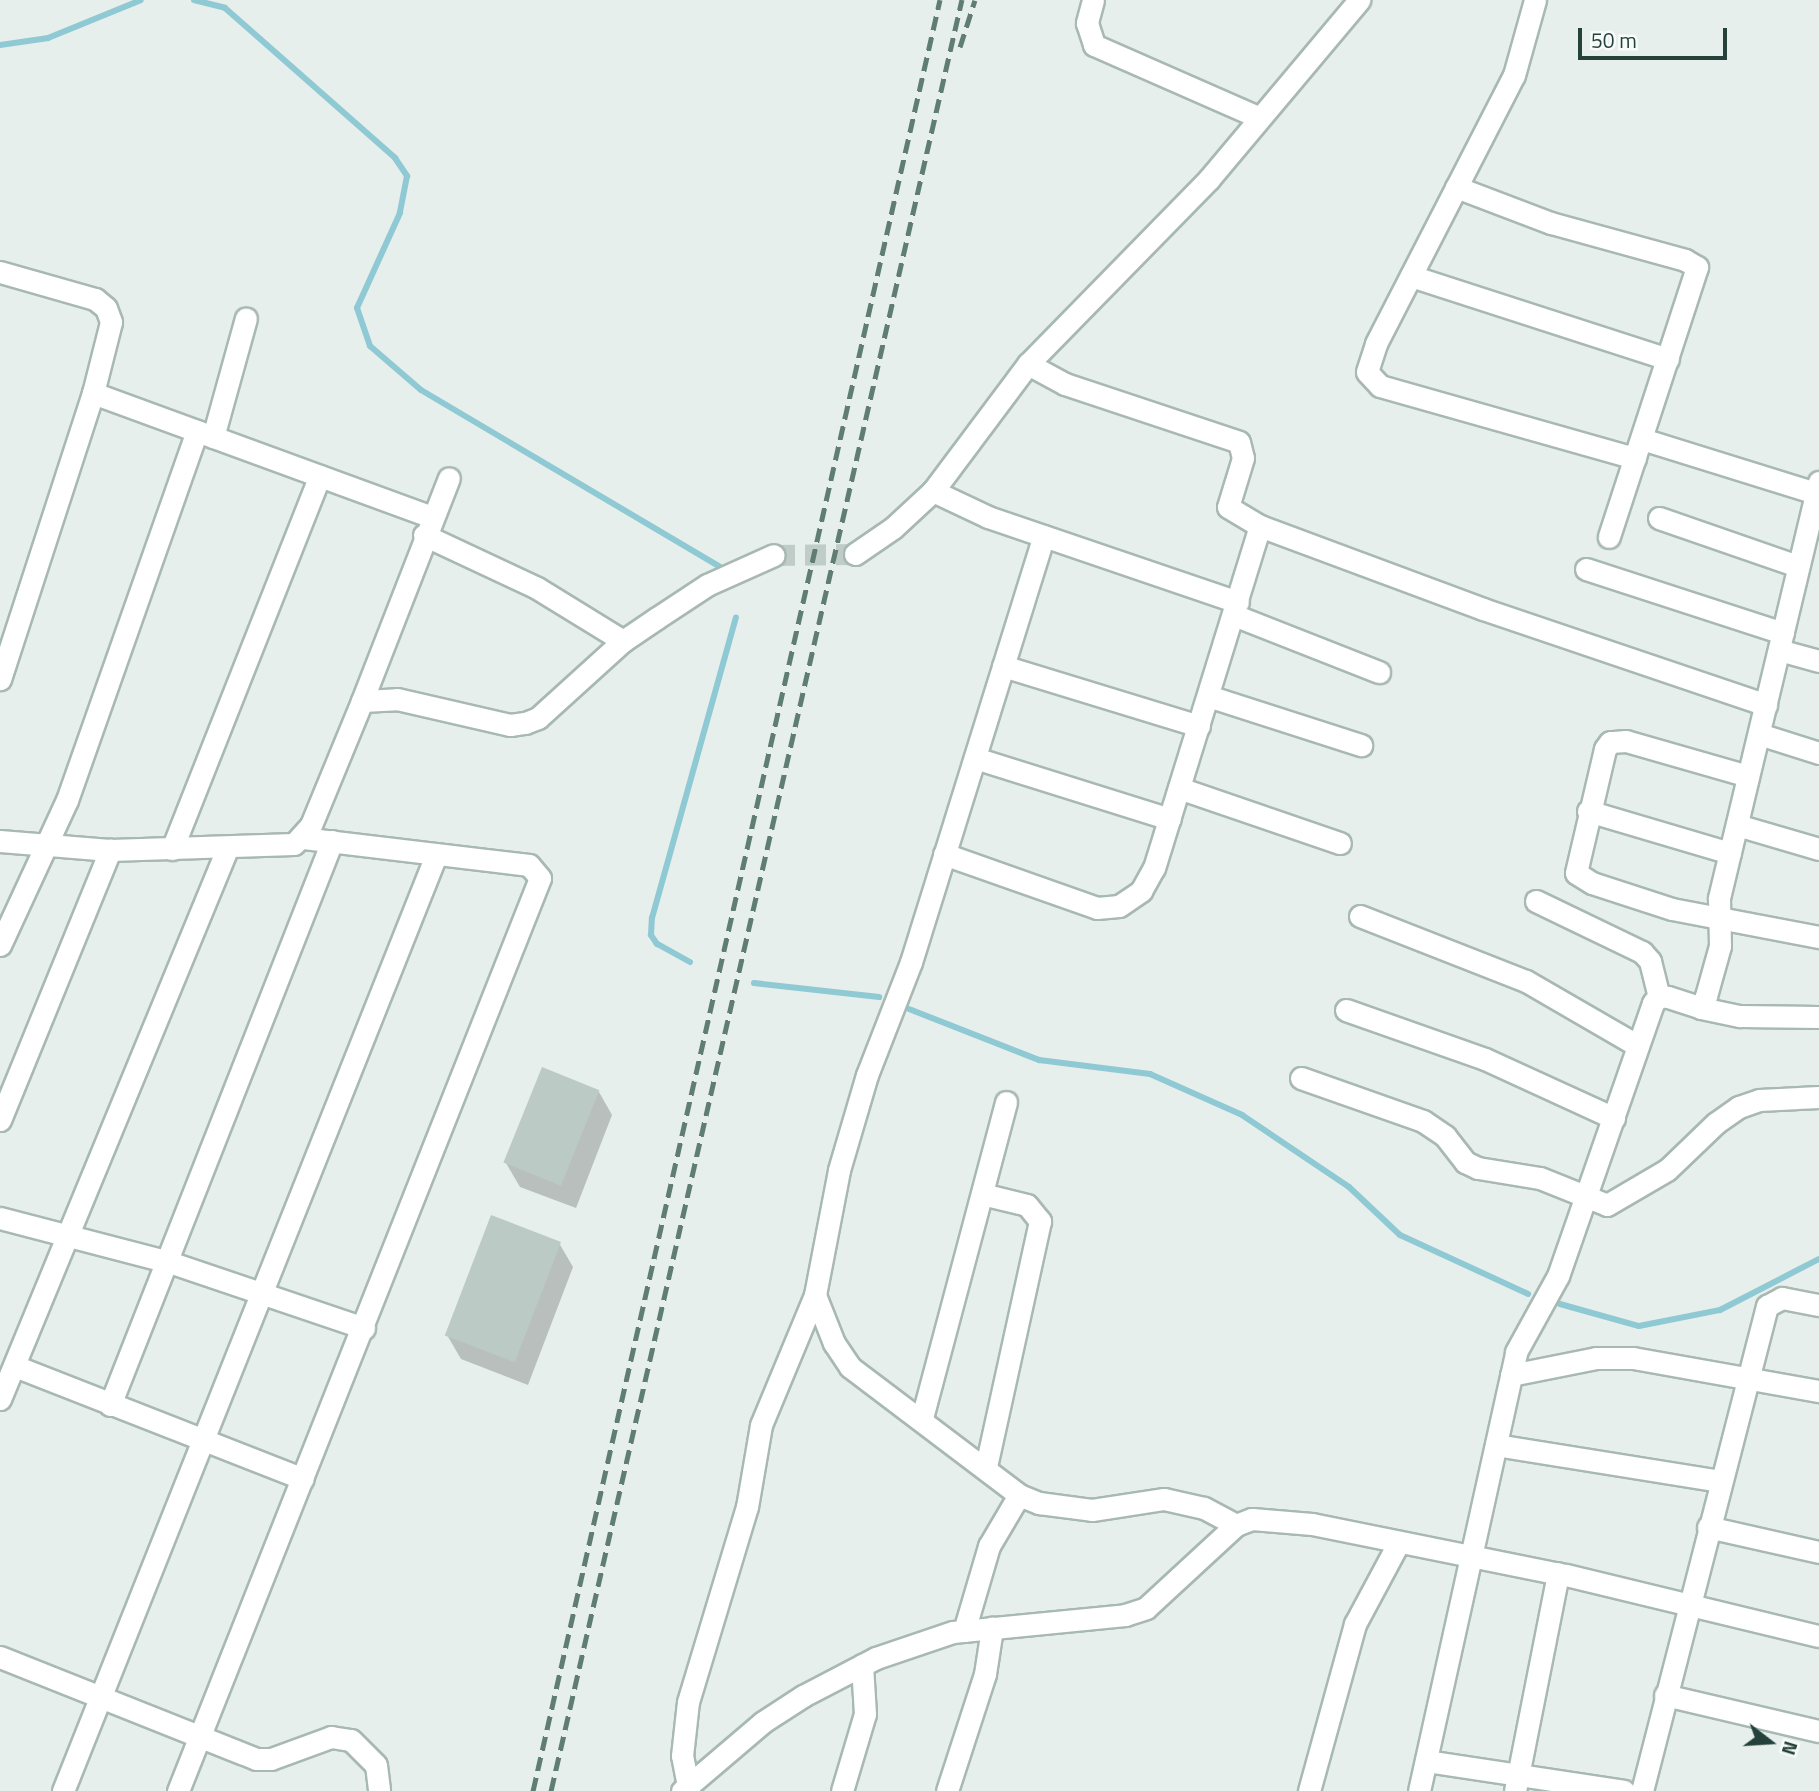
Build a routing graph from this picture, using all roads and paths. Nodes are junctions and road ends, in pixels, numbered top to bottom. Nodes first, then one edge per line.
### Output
1 (1093, 0) edge
2 (1359, 0) edge
3 (1535, 0) edge
4 (1260, 118) junction
5 (1456, 187) junction
6 (0, 272) edge
7 (1411, 275) junction
8 (246, 318) dead end
9 (1668, 359) junction
10 (1028, 364) junction
11 (93, 393) junction
12 (205, 434) junction
13 (1639, 448) junction
14 (320, 476) junction
15 (449, 478) dead end
16 (1817, 487) edge
17 (933, 491) junction
18 (1660, 518) dead end
19 (428, 526) junction
20 (1260, 526) junction
21 (1044, 536) junction
22 (1609, 537) dead end
23 (855, 554) tunnel mouth
24 (775, 555) tunnel mouth
25 (1806, 561) edge
26 (1587, 569) dead end
27 (1236, 609) junction
28 (623, 641) junction
29 (1781, 642) junction
30 (1819, 661) edge
31 (1003, 666) junction
32 (1379, 672) dead end
33 (0, 678) edge
34 (1208, 696) junction
35 (362, 701) junction
36 (1766, 705) junction
37 (1199, 726) junction
38 (1759, 734) junction
39 (1361, 745) dead end
40 (1819, 753) edge
41 (975, 758) junction
42 (1748, 776) junction
43 (1179, 788) junction
44 (1588, 811) junction
45 (1170, 819) junction
46 (1737, 825) junction
47 (304, 838) junction
48 (0, 841) edge
49 (332, 841) junction
50 (1340, 843) dead end
51 (44, 844) junction
52 (172, 849) junction
53 (227, 849) junction
54 (1819, 849) edge
55 (110, 850) junction
56 (1730, 853) junction
57 (944, 854) junction
58 (436, 855) junction
59 (1536, 901) dead end
60 (1360, 916) dead end
61 (1719, 917) junction
62 (1819, 937) edge
63 (0, 944) edge
64 (1659, 996) junction
65 (1701, 1008) junction
66 (1346, 1010) dead end
67 (1819, 1017) edge
68 (1638, 1046) junction
69 (1301, 1078) dead end
70 (1819, 1097) edge
71 (1006, 1102) dead end
72 (1614, 1118) junction
73 (0, 1119) edge
74 (982, 1194) junction
75 (1587, 1198) junction
76 (0, 1218) edge
77 (67, 1233) junction
78 (169, 1262) junction
79 (260, 1291) junction
80 (815, 1295) junction
81 (1819, 1305) edge
82 (364, 1328) junction
83 (15, 1366) junction
84 (1511, 1374) junction
85 (1748, 1376) junction
86 (1819, 1391) edge
87 (0, 1399) edge
88 (110, 1405) junction
89 (922, 1418) junction
90 (204, 1442) junction
91 (1496, 1445) junction
92 (986, 1467) junction
93 (303, 1479) junction
94 (1720, 1481) junction
95 (1019, 1495) junction
96 (1236, 1525) junction
97 (1708, 1527) junction
98 (1399, 1542) junction
99 (1819, 1552) edge
100 (1473, 1558) junction
101 (1558, 1573) junction
102 (1687, 1604) junction
103 (992, 1628) junction
104 (964, 1631) junction
105 (1819, 1636) edge
106 (0, 1657) edge
107 (862, 1665) junction
108 (1665, 1695) junction
109 (100, 1696) junction
110 (1819, 1731) edge
111 (200, 1735) junction
112 (1426, 1761) junction
113 (1516, 1782) edge
114 (686, 1789) edge
115 (63, 1791) edge
116 (178, 1791) edge
117 (379, 1791) edge
118 (842, 1791) edge
119 (947, 1791) edge
120 (1309, 1791) edge
121 (1419, 1791) edge
122 (1624, 1791) edge
123 (1642, 1791) edge

1 - 4 street
2 - 4 street
3 - 5 street
4 - 10 street
5 - 7 street
5 - 9 street
6 - 11 street
7 - 9 street
7 - 13 street
8 - 12 street
9 - 13 street
10 - 17 street
10 - 20 street
11 - 12 street
11 - 33 street
12 - 14 street
12 - 51 street
13 - 16 street
13 - 22 street
14 - 19 street
14 - 52 street
15 - 19 street
16 - 25 street
17 - 21 street
17 - 23 street
18 - 25 street
19 - 28 street
19 - 35 street
20 - 27 street
20 - 36 street
21 - 27 street
21 - 31 street
24 - 28 street
25 - 29 street
26 - 29 street
27 - 32 street
27 - 34 street
28 - 35 street
29 - 30 street
29 - 36 street
31 - 37 street
31 - 41 street
34 - 37 street
34 - 39 street
35 - 47 street
36 - 38 street
37 - 43 street
38 - 40 street
38 - 42 street
41 - 45 street
41 - 57 street
42 - 44 street
42 - 46 street
43 - 45 street
43 - 50 street
44 - 56 street
44 - 61 street
45 - 57 street
46 - 54 street
46 - 56 street
47 - 49 street
47 - 53 street
48 - 51 street
49 - 58 street
49 - 78 street
51 - 55 street
51 - 63 street
52 - 53 street
52 - 55 street
53 - 77 street
55 - 73 street
56 - 61 street
57 - 80 street
58 - 79 street
58 - 82 street
59 - 64 street
60 - 68 street
61 - 62 street
61 - 65 street
64 - 65 street
64 - 68 street
65 - 67 street
66 - 72 street
68 - 72 street
69 - 75 street
70 - 75 street
71 - 74 street
72 - 75 street
74 - 89 street
74 - 92 street
75 - 84 street
76 - 77 street
77 - 78 street
77 - 83 street
78 - 79 street
78 - 88 street
79 - 82 street
79 - 90 street
80 - 89 street
80 - 114 street
81 - 85 street
82 - 93 street
83 - 87 street
83 - 88 street
84 - 85 street
84 - 91 street
85 - 86 street
85 - 94 street
88 - 90 street
89 - 92 street
90 - 93 street
90 - 109 street
91 - 94 street
91 - 100 street
92 - 95 street
93 - 111 street
94 - 97 street
95 - 96 street
95 - 104 street
96 - 98 street
96 - 103 street
97 - 99 street
97 - 102 street
98 - 100 street
98 - 120 street
100 - 101 street
100 - 112 street
101 - 102 street
101 - 113 street
102 - 105 street
102 - 108 street
103 - 104 street
103 - 119 street
104 - 107 street
106 - 109 street
107 - 114 street
107 - 118 street
108 - 110 street
108 - 123 street
109 - 111 street
109 - 115 street
111 - 116 street
111 - 117 street
112 - 113 street
112 - 121 street
113 - 122 street

